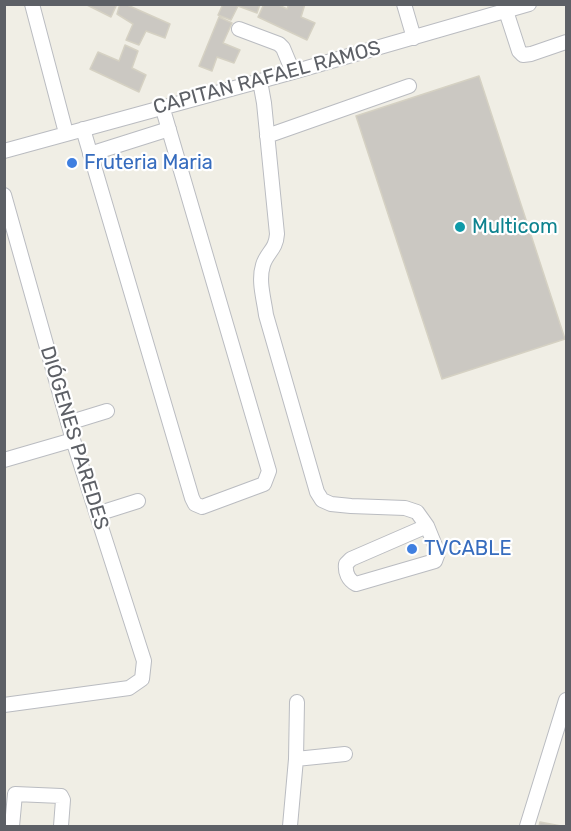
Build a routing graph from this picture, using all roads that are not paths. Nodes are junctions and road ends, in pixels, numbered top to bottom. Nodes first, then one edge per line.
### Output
1 (32, 4) edge
2 (404, 4) edge
3 (529, 4) edge
4 (506, 11) junction
5 (239, 29) dead end
6 (414, 38) junction
7 (567, 42) edge
8 (293, 72) junction
9 (260, 81) junction
10 (409, 86) dead end
11 (162, 106) junction
12 (83, 129) junction
13 (169, 129) junction
14 (66, 133) junction
15 (267, 136) junction
16 (4, 151) edge
17 (90, 154) junction
18 (6, 204) edge
19 (108, 411) dead end
20 (68, 423) junction
21 (73, 440) junction
22 (4, 460) edge
23 (138, 501) dead end
24 (97, 514) junction
25 (428, 526) junction
26 (567, 700) edge
27 (297, 702) dead end
28 (4, 705) edge
29 (345, 754) dead end
30 (296, 759) junction
31 (12, 826) edge
32 (61, 826) edge
33 (290, 826) edge
34 (527, 826) edge

1 - 14 street
2 - 6 street
3 - 4 street, CAPITAN RAFAEL RAMOS
4 - 6 street, CAPITAN RAFAEL RAMOS
4 - 7 street
5 - 8 street
6 - 8 street, CAPITAN RAFAEL RAMOS
8 - 9 street, CAPITAN RAFAEL RAMOS
9 - 11 street, CAPITAN RAFAEL RAMOS
9 - 15 street
10 - 15 street
11 - 12 street, CAPITAN RAFAEL RAMOS
11 - 13 street
12 - 14 street, CAPITAN RAFAEL RAMOS
12 - 17 street
13 - 17 street
13 - 17 street
14 - 16 street, CAPITAN RAFAEL RAMOS
15 - 25 street
18 - 20 street, DIÓGENES PAREDES
19 - 20 street
20 - 21 street, DIÓGENES PAREDES
21 - 22 street
21 - 24 street, DIÓGENES PAREDES
23 - 24 street
24 - 28 street, DIÓGENES PAREDES
25 - 25 street
26 - 34 street
27 - 30 street
29 - 30 street
30 - 33 street
31 - 32 street

